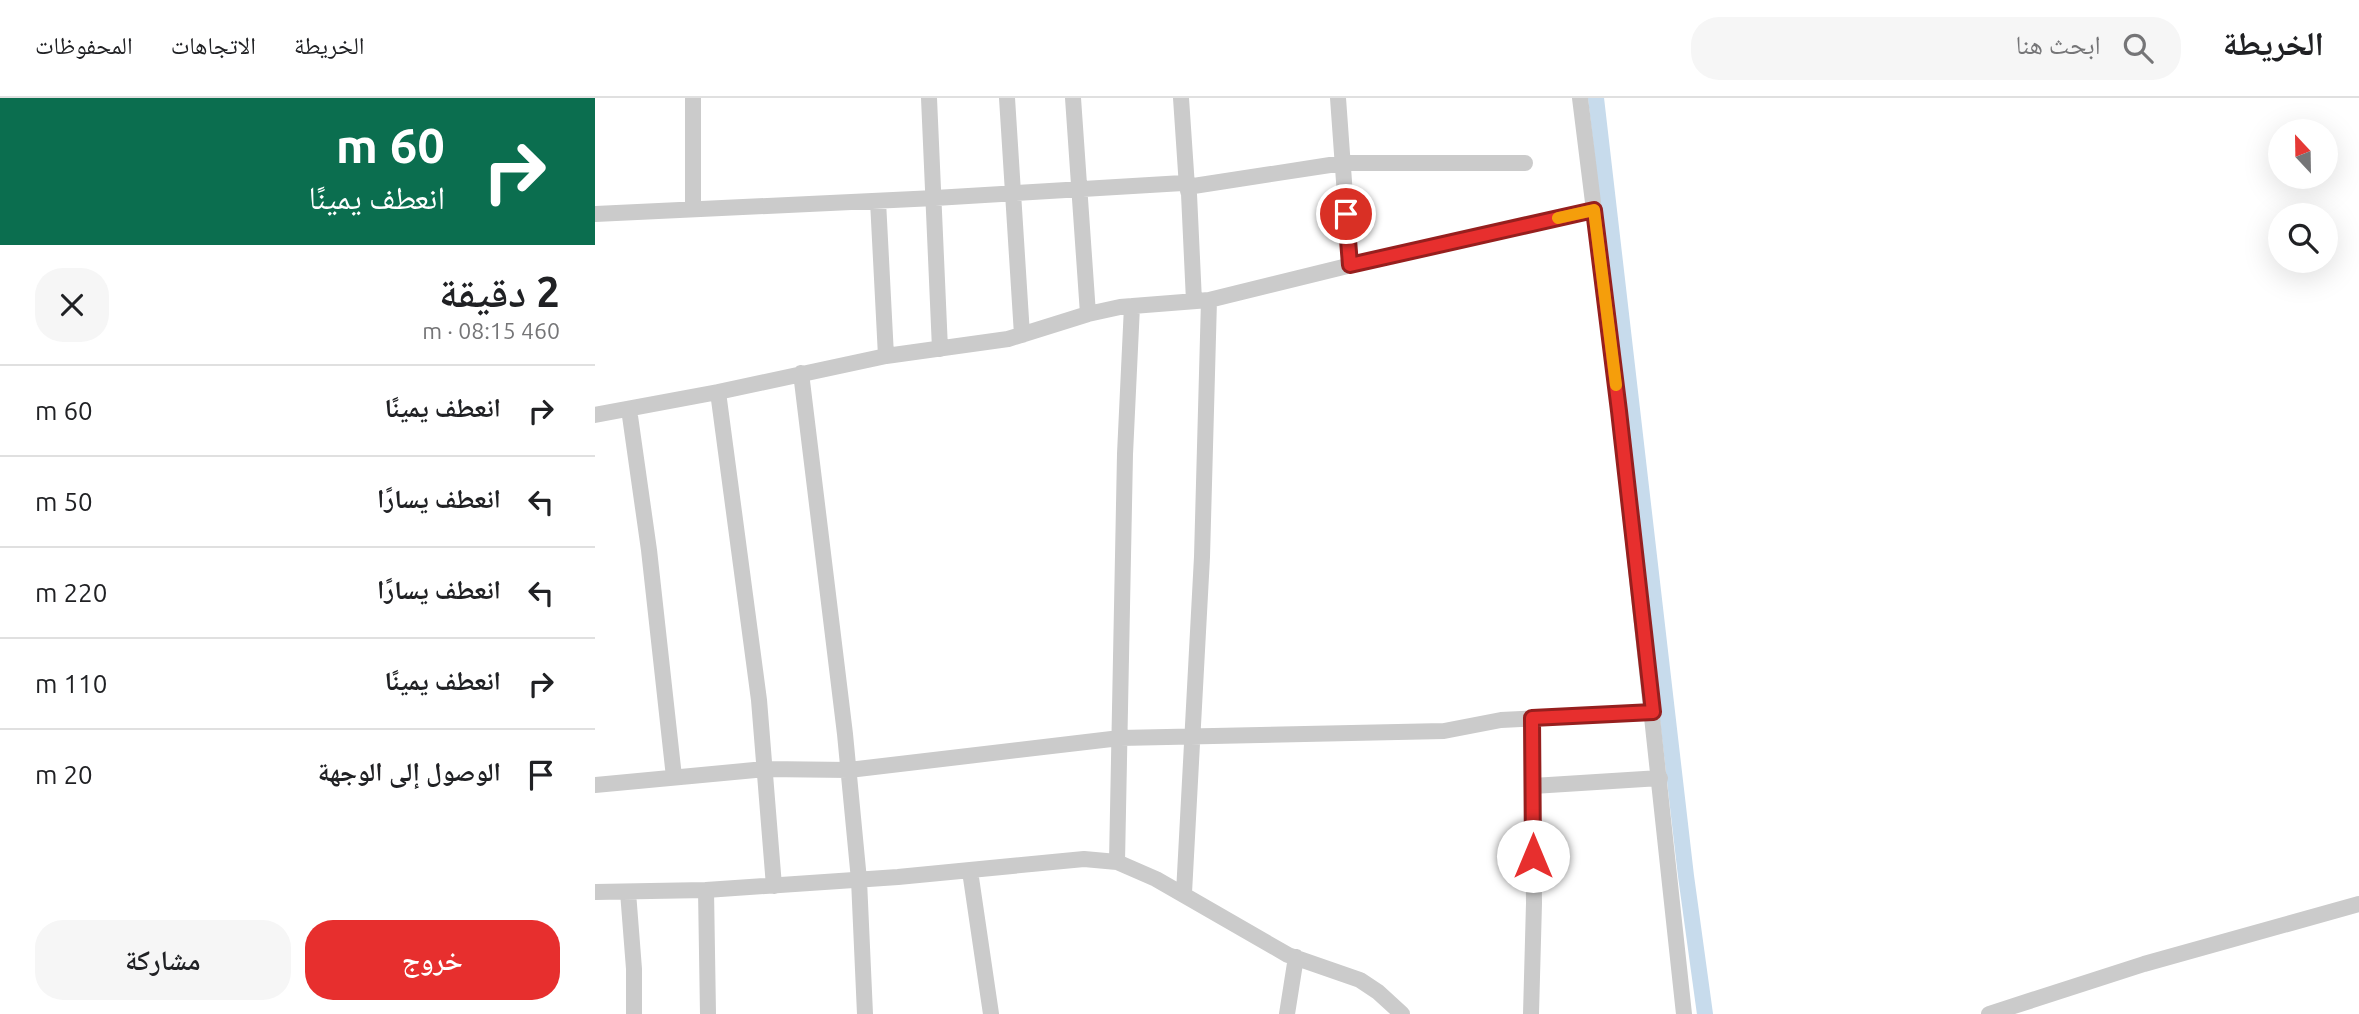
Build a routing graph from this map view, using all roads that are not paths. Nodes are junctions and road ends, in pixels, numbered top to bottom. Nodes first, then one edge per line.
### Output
1 (693, 98) edge
2 (929, 98) edge
3 (1007, 98) edge
4 (1073, 98) edge
5 (1181, 98) edge
6 (1338, 98) edge
7 (1580, 98) edge
8 (1343, 163) junction
9 (1525, 163) dead end
10 (1187, 187) junction
11 (1080, 188) junction
12 (1013, 194) junction
13 (935, 198) junction
14 (878, 201) junction
15 (693, 209) junction
16 (1594, 210) junction
17 (595, 214) edge
18 (1350, 265) junction
19 (1201, 301) junction
20 (1132, 306) junction
21 (1088, 314) junction
22 (1022, 335) junction
23 (940, 349) junction
24 (887, 356) junction
25 (801, 373) junction
26 (718, 392) junction
27 (629, 409) junction
28 (595, 415) edge
29 (1653, 712) junction
30 (1532, 718) junction
31 (1192, 737) junction
32 (1120, 738) junction
33 (765, 769) junction
34 (849, 770) junction
35 (674, 777) junction
36 (1660, 778) junction
37 (595, 785) edge
38 (1533, 786) junction
39 (1117, 862) junction
40 (970, 871) junction
41 (859, 880) junction
42 (774, 886) junction
43 (706, 890) junction
44 (595, 892) edge
45 (628, 892) junction
46 (1184, 893) junction
47 (2359, 904) edge
48 (1296, 957) junction
49 (634, 1014) edge
50 (708, 1014) edge
51 (865, 1014) edge
52 (991, 1014) edge
53 (1287, 1014) edge
54 (1402, 1014) edge
55 (1531, 1014) edge
56 (1684, 1014) edge
57 (1989, 1014) edge

1 - 15 street
2 - 13 street
3 - 12 street
4 - 11 street
5 - 10 street
6 - 8 street
7 - 16 street
8 - 9 street
8 - 10 street
8 - 18 street
10 - 11 street
10 - 19 street
11 - 12 street
11 - 21 street
12 - 13 street
12 - 22 street
13 - 14 street
13 - 23 street
14 - 15 street
14 - 24 street
15 - 17 street
16 - 18 street
16 - 29 street
18 - 19 street
19 - 20 street
19 - 31 street
20 - 21 street
20 - 32 street
21 - 22 street
22 - 23 street
23 - 24 street
24 - 25 street
25 - 26 street
25 - 34 street
26 - 27 street
26 - 33 street
27 - 28 street
27 - 35 street
29 - 30 street
29 - 36 street
30 - 31 street
30 - 38 street
31 - 32 street
31 - 46 street
32 - 34 street
32 - 39 street
33 - 34 street
33 - 35 street
33 - 42 street
34 - 41 street
35 - 37 street
36 - 38 street
36 - 56 street
38 - 55 street
39 - 40 street
39 - 46 street
40 - 41 street
40 - 52 street
41 - 42 street
41 - 51 street
42 - 43 street
43 - 45 street
43 - 50 street
44 - 45 street
45 - 49 street
46 - 48 street
47 - 57 street
48 - 53 street
48 - 54 street

